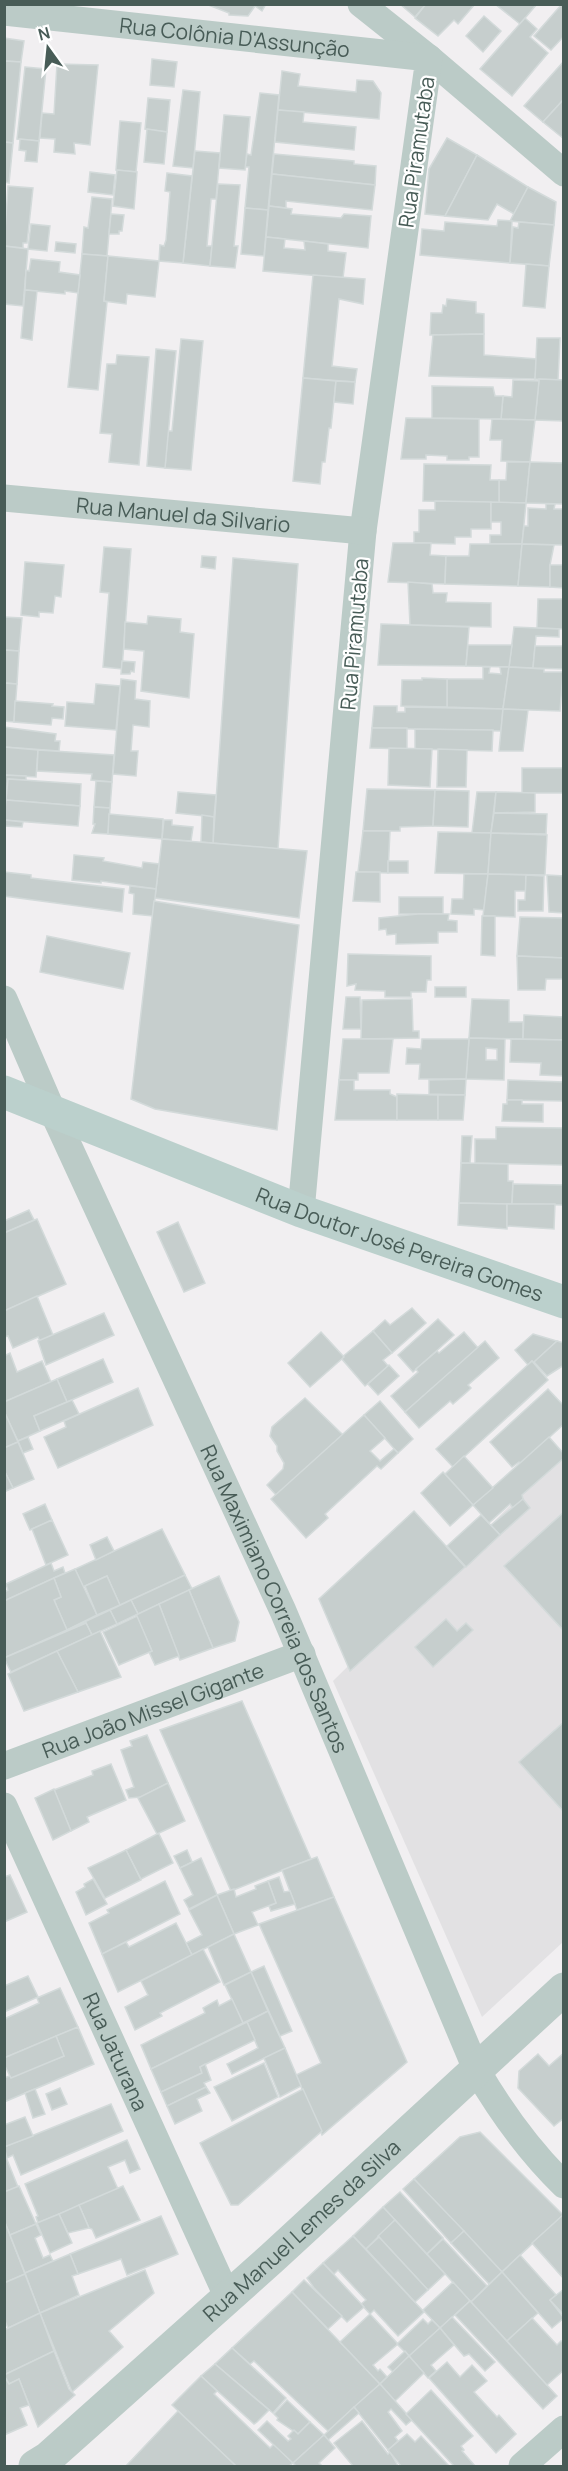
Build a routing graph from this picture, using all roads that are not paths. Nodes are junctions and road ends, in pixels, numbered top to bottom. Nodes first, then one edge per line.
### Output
1 (361, 4) edge
2 (4, 12) edge
3 (429, 58) junction
4 (564, 173) edge
5 (4, 498) edge
6 (363, 531) junction
7 (4, 999) edge
8 (4, 1092) edge
9 (52, 1110) junction
10 (301, 1211) junction
11 (564, 1302) edge
12 (302, 1654) junction
13 (4, 1766) edge
14 (4, 1806) edge
15 (564, 1989) edge
16 (476, 2069) junction
17 (564, 2185) edge
18 (228, 2298) junction
19 (564, 2429) edge
20 (35, 2466) edge
21 (522, 2466) edge

1 - 3 street
2 - 3 street, Rua Colônia D'Assunção
3 - 4 street
3 - 6 street, Rua Piramutaba
5 - 6 street, Rua Manuel da Silvario
6 - 10 street, Rua Piramutaba
7 - 9 street, Rua Maximiano Correia dos Santos
8 - 9 main road, Rua Doutor José Pereira Gomes
9 - 10 main road, Rua Doutor José Pereira Gomes
9 - 12 street, Rua Maximiano Correia dos Santos
10 - 11 main road, Rua Doutor José Pereira Gomes
12 - 13 street, Rua João Missel Gigante
12 - 16 street, Rua Maximiano Correia dos Santos
14 - 18 street, Rua Jaturana
15 - 16 street, Rua Manuel Lemes da Silva
16 - 17 street, Rua Maximiano Correia dos Santos
16 - 18 street, Rua Manuel Lemes da Silva
18 - 20 street, Rua Manuel Lemes da Silva
19 - 21 street

